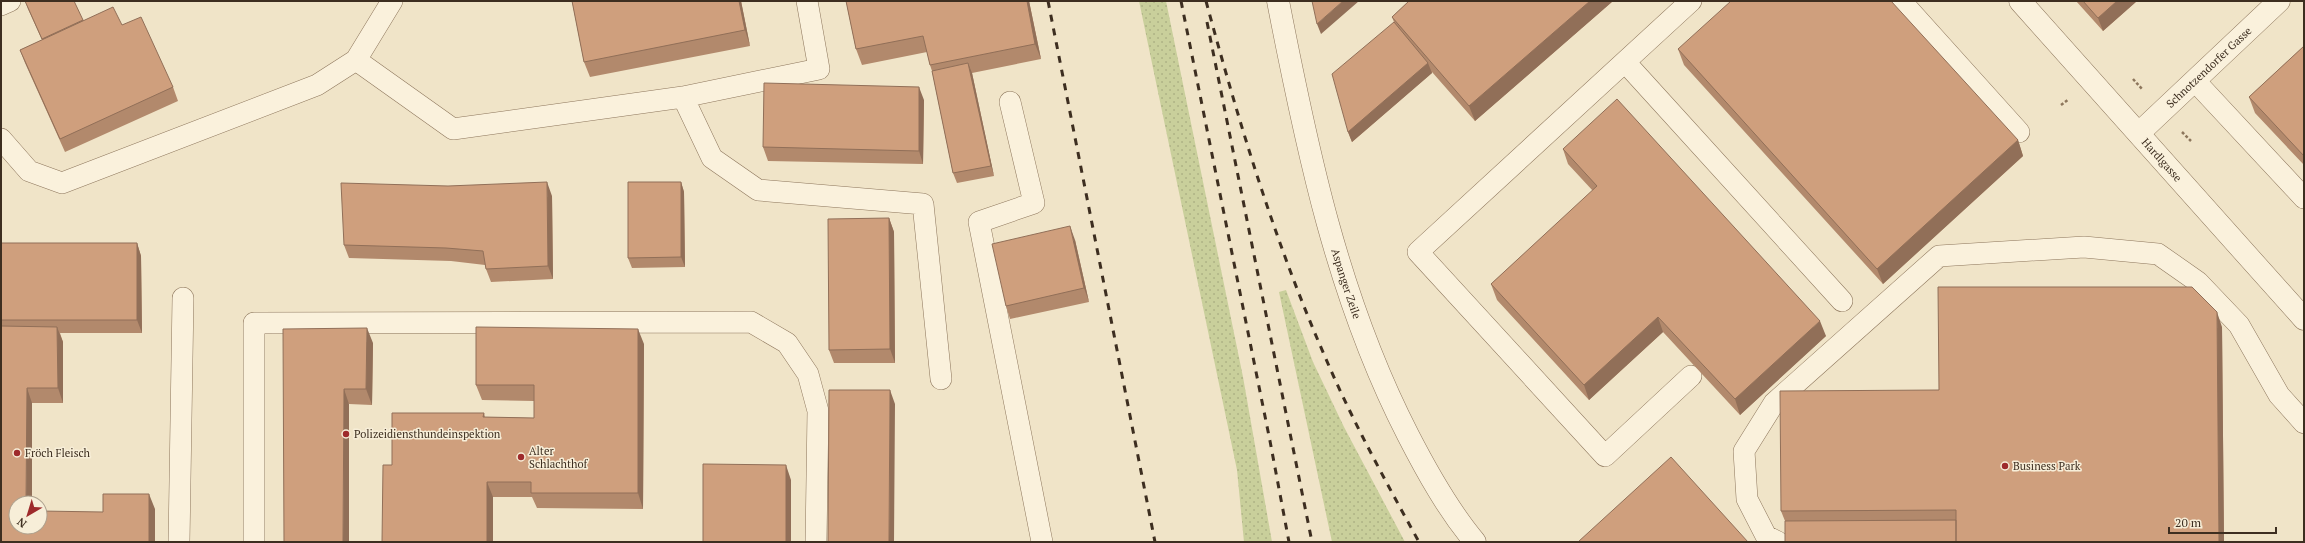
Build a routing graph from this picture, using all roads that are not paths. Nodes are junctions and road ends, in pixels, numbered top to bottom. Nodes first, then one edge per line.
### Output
1 (10, 1) edge
2 (392, 1) edge
3 (806, 1) edge
4 (1278, 1) edge
5 (1691, 1) edge
6 (1901, 1) edge
7 (2020, 1) edge
8 (2279, 1) edge
9 (1, 5) edge
10 (356, 60) junction
11 (1625, 62) junction
12 (2195, 81) junction
13 (683, 97) junction
14 (1010, 102) dead end
15 (2019, 132) dead end
16 (2139, 133) junction
17 (1, 139) edge
18 (2304, 198) edge
19 (183, 298) dead end
20 (1842, 301) dead end
21 (2304, 319) edge
22 (1691, 376) edge
23 (941, 379) dead end
24 (2304, 423) edge
25 (179, 542) edge
26 (254, 542) edge
27 (816, 542) edge
28 (1042, 542) edge
29 (1475, 542) edge
30 (1778, 542) edge

1 - 9 lane
2 - 10 lane
3 - 13 lane
4 - 29 street, Aspanger Zeile
5 - 11 lane
6 - 15 lane
7 - 16 street, Hardlgasse
8 - 12 street, Schnotzendorfer Gasse
10 - 13 lane
10 - 17 lane
11 - 20 lane
11 - 22 lane
12 - 16 street, Schnotzendorfer Gasse
12 - 18 lane
13 - 23 lane
14 - 28 lane
16 - 21 street, Hardlgasse
19 - 25 lane
24 - 30 lane
26 - 27 lane

